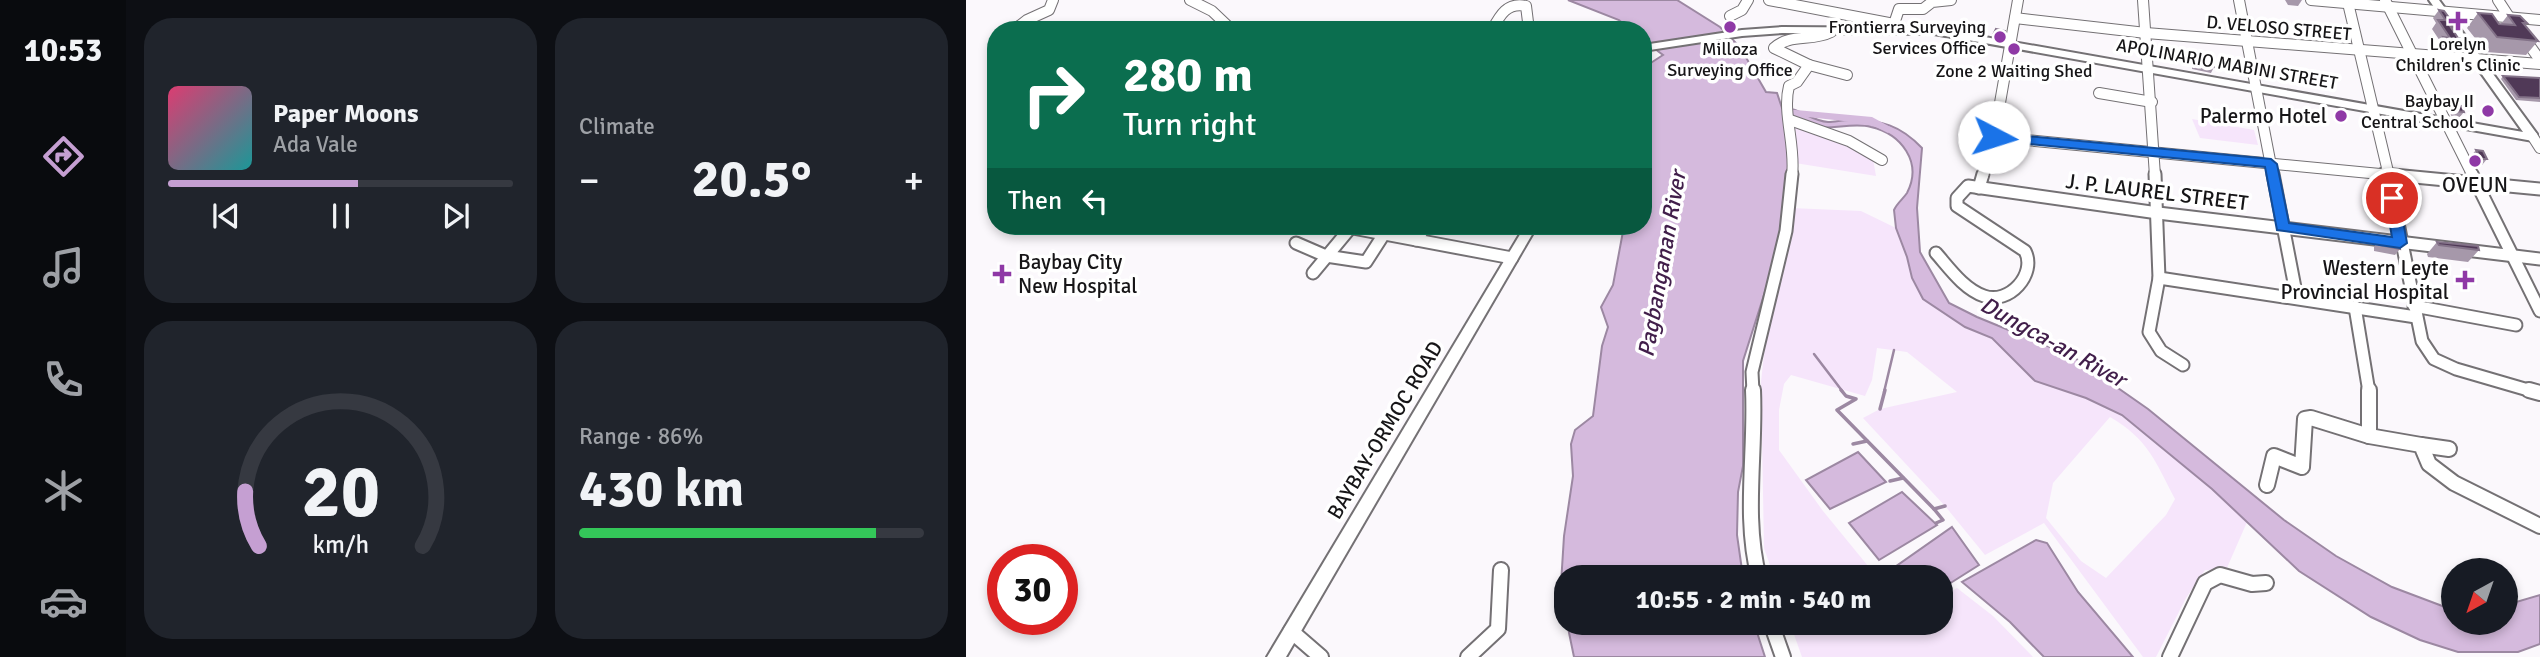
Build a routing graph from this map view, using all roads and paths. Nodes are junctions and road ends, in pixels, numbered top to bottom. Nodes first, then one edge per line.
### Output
1 (1053, 0) edge
2 (1190, 0) edge
3 (1748, 0) edge
4 (1769, 0) edge
5 (1827, 0) edge
6 (1951, 0) edge
7 (2018, 0) edge
8 (2143, 0) edge
9 (2239, 0) edge
10 (2311, 0) edge
11 (2498, 0) edge
12 (2348, 3) junction
13 (2387, 3) edge
14 (1909, 4) edge
15 (2437, 5) edge
16 (1821, 9) junction
17 (1730, 16) dead end
18 (2509, 16) junction
19 (2015, 18) junction
20 (2540, 20) edge
21 (1025, 21) edge
22 (1223, 21) edge
23 (1496, 21) edge
24 (1528, 21) edge
25 (1902, 27) junction
26 (1831, 32) junction
27 (2146, 33) junction
28 (2248, 41) junction
29 (2011, 44) junction
30 (1652, 47) edge
31 (2361, 51) junction
32 (2414, 55) junction
33 (2477, 59) junction
34 (2540, 62) edge
35 (1809, 65) junction
36 (2149, 68) junction
37 (1847, 75) dead end
38 (2254, 87) junction
39 (2099, 93) dead end
40 (2152, 102) junction
41 (2375, 108) junction
42 (1789, 119) junction
43 (2445, 121) junction
44 (1994, 137) junction
45 (2537, 138) edge
46 (2540, 148) edge
47 (2155, 151) junction
48 (1882, 160) dead end
49 (2271, 164) junction
50 (2388, 175) junction
51 (2477, 182) junction
52 (1979, 188) junction
53 (2540, 189) edge
54 (2158, 213) junction
55 (2283, 227) junction
56 (1342, 235) edge
57 (1383, 235) edge
58 (1389, 235) edge
59 (1420, 235) edge
60 (1526, 235) edge
61 (1416, 240) junction
62 (1296, 243) dead end
63 (2400, 243) junction
64 (1936, 253) dead end
65 (2513, 255) junction
66 (1326, 256) junction
67 (1512, 258) junction
68 (2540, 259) edge
69 (1313, 273) dead end
70 (2159, 278) junction
71 (2298, 299) junction
72 (2355, 307) junction
73 (2415, 311) junction
74 (2540, 311) edge
75 (2516, 325) dead end
76 (2183, 365) dead end
77 (2540, 393) edge
78 (2369, 436) junction
79 (2421, 445) junction
80 (2449, 449) dead end
81 (2267, 485) dead end
82 (2540, 526) edge
83 (1756, 565) edge
84 (1501, 570) dead end
85 (2266, 583) dead end
86 (1291, 631) junction
87 (1775, 635) edge
88 (1276, 657) edge
89 (1321, 657) edge
90 (1468, 657) edge
91 (1783, 657) edge
92 (2170, 657) edge

1 - 21 street
2 - 22 street
3 - 17 street
4 - 16 street, APOLINARIO MABINI STREET
5 - 16 street
6 - 14 street
7 - 19 street
8 - 27 street
9 - 28 street
10 - 12 street
11 - 18 street
12 - 13 street
12 - 31 street
13 - 15 street
13 - 32 street
14 - 25 street
15 - 18 street
15 - 33 main road
16 - 25 street, APOLINARIO MABINI STREET
18 - 20 street
18 - 34 street
19 - 27 street, D. VELOSO STREET
19 - 29 street
23 - 24 street
25 - 26 main road
25 - 29 main road, APOLINARIO MABINI STREET
26 - 30 main road
26 - 35 street
27 - 28 street, D. VELOSO STREET
27 - 36 street
28 - 31 street, D. VELOSO STREET
28 - 38 street
29 - 36 main road, APOLINARIO MABINI STREET
29 - 44 street
31 - 32 street, D. VELOSO STREET
31 - 41 street
32 - 33 street, D. VELOSO STREET
32 - 43 street
33 - 34 street, D. VELOSO STREET
33 - 45 main road
35 - 37 street
35 - 42 street
36 - 38 main road, APOLINARIO MABINI STREET
36 - 40 street
38 - 41 main road, APOLINARIO MABINI STREET
38 - 49 street
39 - 40 street
40 - 47 street
41 - 43 main road, APOLINARIO MABINI STREET
41 - 50 street
42 - 48 street
42 - 83 street
43 - 45 main road, APOLINARIO MABINI STREET
43 - 51 street
44 - 47 street
44 - 52 street
45 - 46 street
47 - 49 street
47 - 54 street
49 - 50 street
49 - 55 street
50 - 51 street
50 - 63 street
51 - 53 street
51 - 65 street
52 - 54 street, J. P. LAUREL STREET
52 - 64 street
54 - 55 street, J. P. LAUREL STREET
54 - 70 street
55 - 63 street, J. P. LAUREL STREET
55 - 71 street
56 - 66 street
57 - 66 street
58 - 61 street
59 - 61 street
60 - 67 main road, BAYBAY-ORMOC ROAD
61 - 67 street
62 - 66 street
63 - 65 street, J. P. LAUREL STREET
63 - 73 street
65 - 68 street, J. P. LAUREL STREET
65 - 74 street
66 - 69 street
67 - 86 main road, BAYBAY-ORMOC ROAD
70 - 71 street
70 - 76 street
71 - 72 street
72 - 73 street
72 - 78 street
73 - 75 street
73 - 77 street
78 - 79 street
78 - 81 street
79 - 80 street
79 - 82 street
84 - 90 street
85 - 92 street
86 - 88 main road, BAYBAY-ORMOC ROAD
86 - 89 street
87 - 91 street

